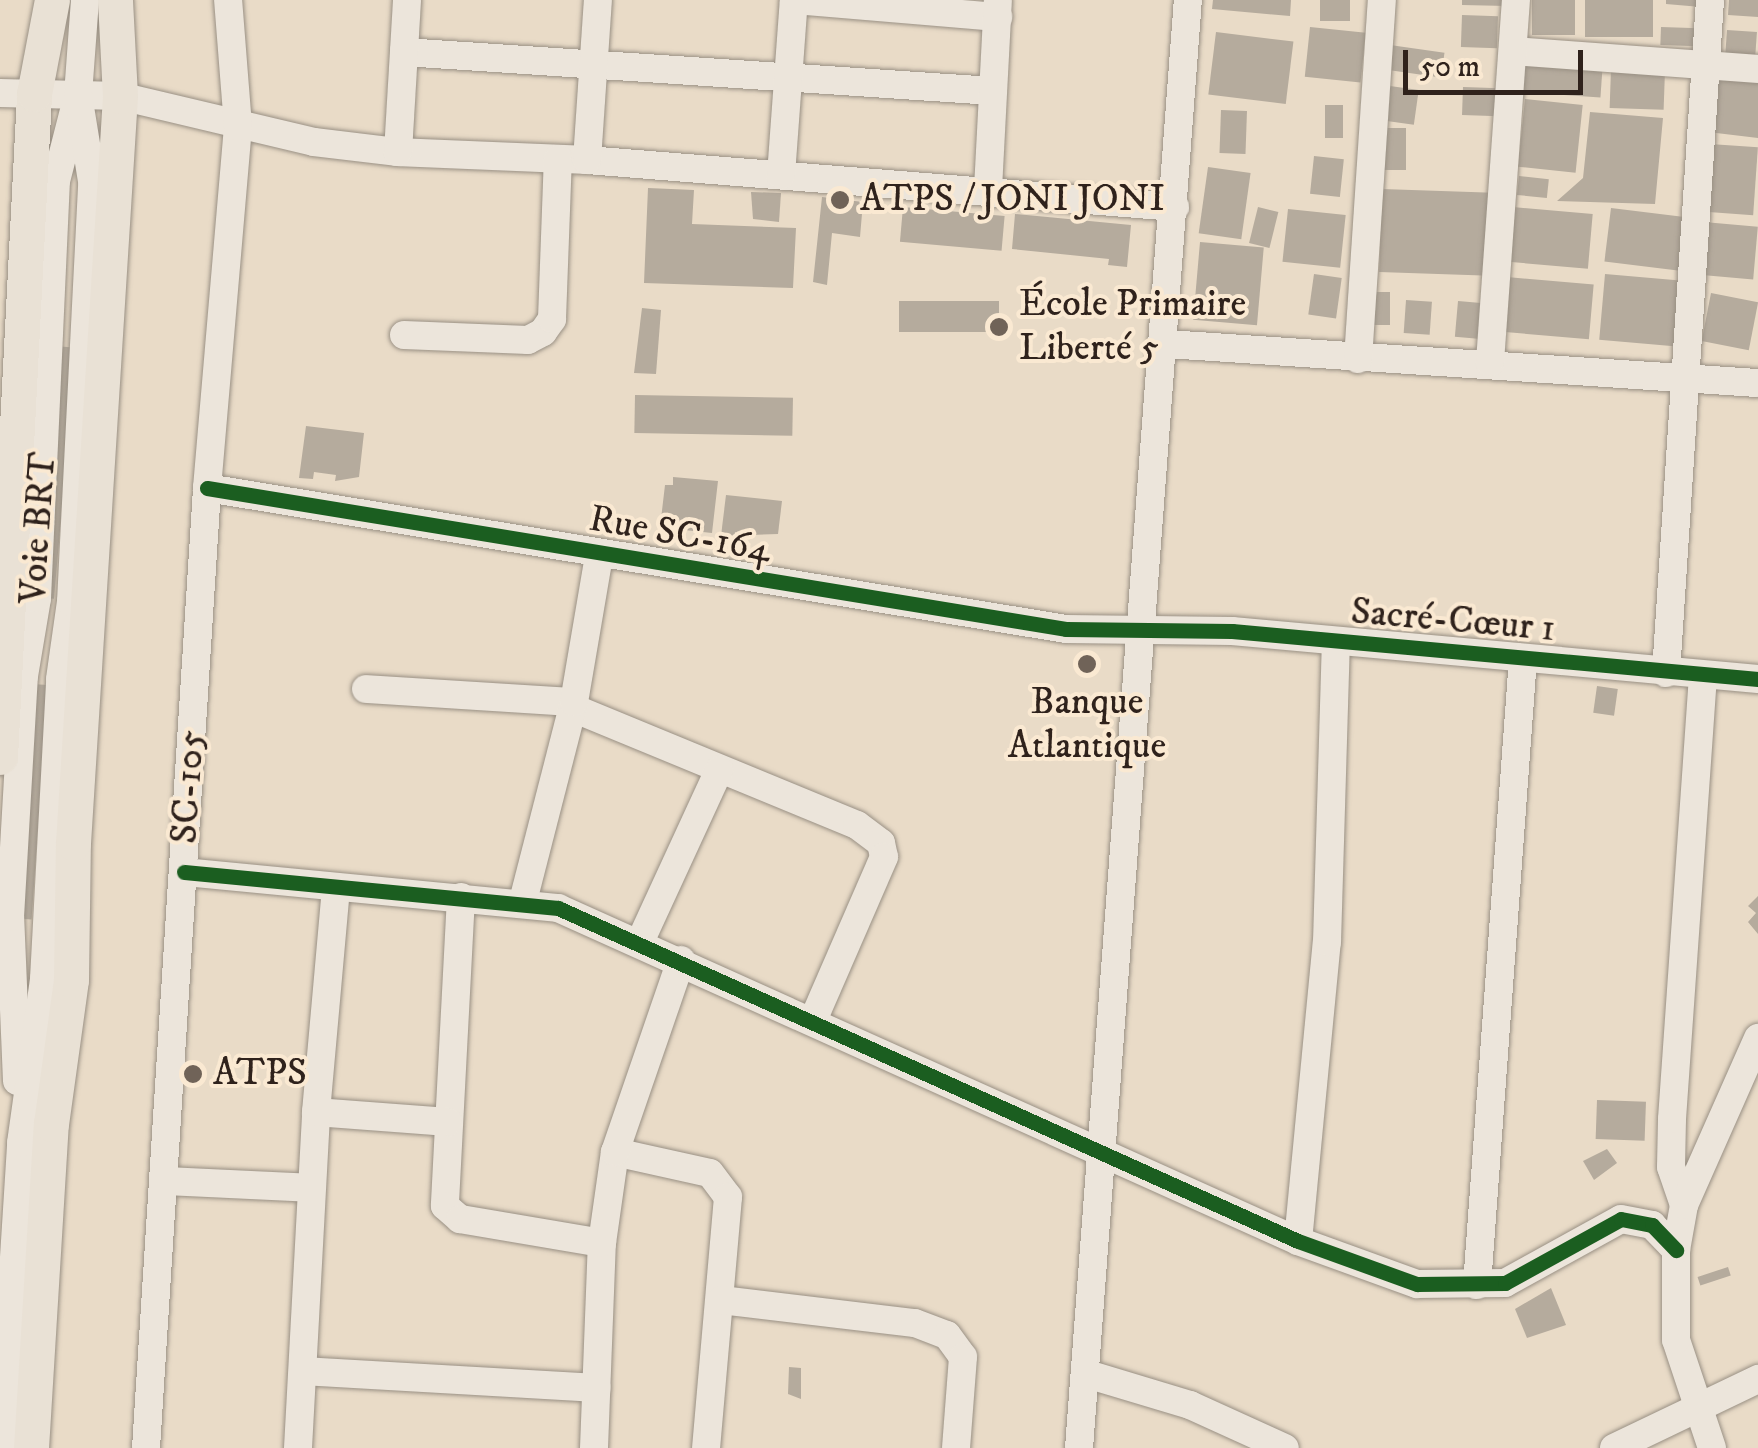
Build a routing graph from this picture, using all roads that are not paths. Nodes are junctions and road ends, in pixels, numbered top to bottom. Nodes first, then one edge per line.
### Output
1 (52, 0) edge
2 (85, 0) edge
3 (115, 0) edge
4 (228, 0) edge
5 (407, 0) edge
6 (598, 0) edge
7 (794, 0) edge
8 (1188, 0) edge
9 (1382, 0) edge
10 (1516, 0) edge
11 (1710, 0) edge
12 (998, 9) edge
13 (1512, 51) junction
14 (404, 52) junction
15 (1704, 65) junction
16 (594, 66) junction
17 (1758, 69) edge
18 (789, 78) junction
19 (993, 91) junction
20 (17, 93) edge
21 (78, 95) junction
22 (120, 96) junction
23 (238, 126) junction
24 (398, 152) junction
25 (558, 159) junction
26 (587, 160) junction
27 (781, 175) junction
28 (988, 190) junction
29 (1175, 207) junction
30 (404, 335) dead end
31 (1167, 344) junction
32 (1358, 358) junction
33 (1490, 362) junction
34 (1681, 376) junction
35 (1758, 383) edge
36 (207, 488) junction
37 (600, 554) junction
38 (1143, 632) junction
39 (1336, 644) junction
40 (1522, 658) junction
41 (1666, 673) junction
42 (1703, 676) junction
43 (1758, 679) edge
44 (366, 689) dead end
45 (573, 705) junction
46 (0, 756) edge
47 (719, 770) junction
48 (184, 872) junction
49 (336, 888) junction
50 (461, 897) junction
51 (523, 901) junction
52 (640, 942) junction
53 (681, 960) junction
54 (813, 1020) junction
55 (1758, 1038) edge
56 (1751, 1073) edge
57 (316, 1112) junction
58 (448, 1122) junction
59 (615, 1152) junction
60 (1104, 1155) junction
61 (164, 1181) junction
62 (311, 1188) junction
63 (1684, 1205) junction
64 (1298, 1241) junction
65 (602, 1243) junction
66 (1676, 1250) junction
67 (1478, 1285) junction
68 (721, 1300) junction
69 (303, 1370) junction
70 (1087, 1374) junction
71 (1758, 1379) edge
72 (597, 1388) junction
73 (1694, 1408) junction
74 (2, 1448) edge
75 (31, 1448) edge
76 (146, 1448) edge
77 (298, 1448) edge
78 (594, 1448) edge
79 (706, 1448) edge
80 (956, 1448) edge
81 (1079, 1448) edge
82 (1285, 1448) edge
83 (1614, 1448) edge
84 (1712, 1448) edge

1 - 20 main road
2 - 21 street, Voie BRT
3 - 22 main road
4 - 23 street, SC-105
5 - 14 street
6 - 16 street
7 - 12 street
7 - 18 street
8 - 29 street
9 - 32 street
10 - 13 street
11 - 15 street
12 - 19 street
13 - 15 street
13 - 33 street
14 - 16 street
14 - 24 street
15 - 17 street
15 - 34 street
16 - 18 street
16 - 26 street
18 - 19 street
18 - 27 street
19 - 28 street
20 - 21 street
20 - 46 main road
21 - 22 street
21 - 74 street, Voie BRT
22 - 23 street
22 - 75 main road
23 - 24 street
23 - 36 street, SC-105
24 - 25 street
25 - 26 street
25 - 30 street
26 - 27 street
27 - 28 street
28 - 29 street
29 - 31 street
31 - 32 street
31 - 38 street
32 - 33 street
33 - 34 street
34 - 35 street
34 - 41 street
36 - 37 street, Rue SC-164
36 - 48 street, SC-105
37 - 38 street, Rue SC-164
37 - 45 street
38 - 39 street, Sacré-Cœur 1
38 - 60 street
39 - 40 street, Sacré-Cœur 1
39 - 64 street
40 - 41 street, Sacré-Cœur 1
40 - 67 street
41 - 42 street, Sacré-Cœur 1
42 - 43 street, Sacré-Cœur 1
42 - 63 street
44 - 45 street
45 - 47 street
45 - 51 street
47 - 52 street
47 - 54 street
48 - 49 street
48 - 61 street, SC-105
49 - 50 street
49 - 57 street
50 - 51 street
50 - 58 street
51 - 52 street
52 - 53 street
53 - 54 street
53 - 59 street
54 - 60 street
55 - 56 street
56 - 63 street
57 - 58 street
57 - 62 street
58 - 65 street
59 - 65 street
59 - 68 street
60 - 64 street
60 - 70 street
61 - 62 street
61 - 76 street, SC-105
62 - 69 street
63 - 66 street
64 - 67 street
65 - 72 street
66 - 67 street
66 - 73 street
68 - 79 street
68 - 80 street
69 - 72 street
69 - 77 street
70 - 81 street
70 - 82 street
71 - 73 street
72 - 78 street
73 - 83 street
73 - 84 street

